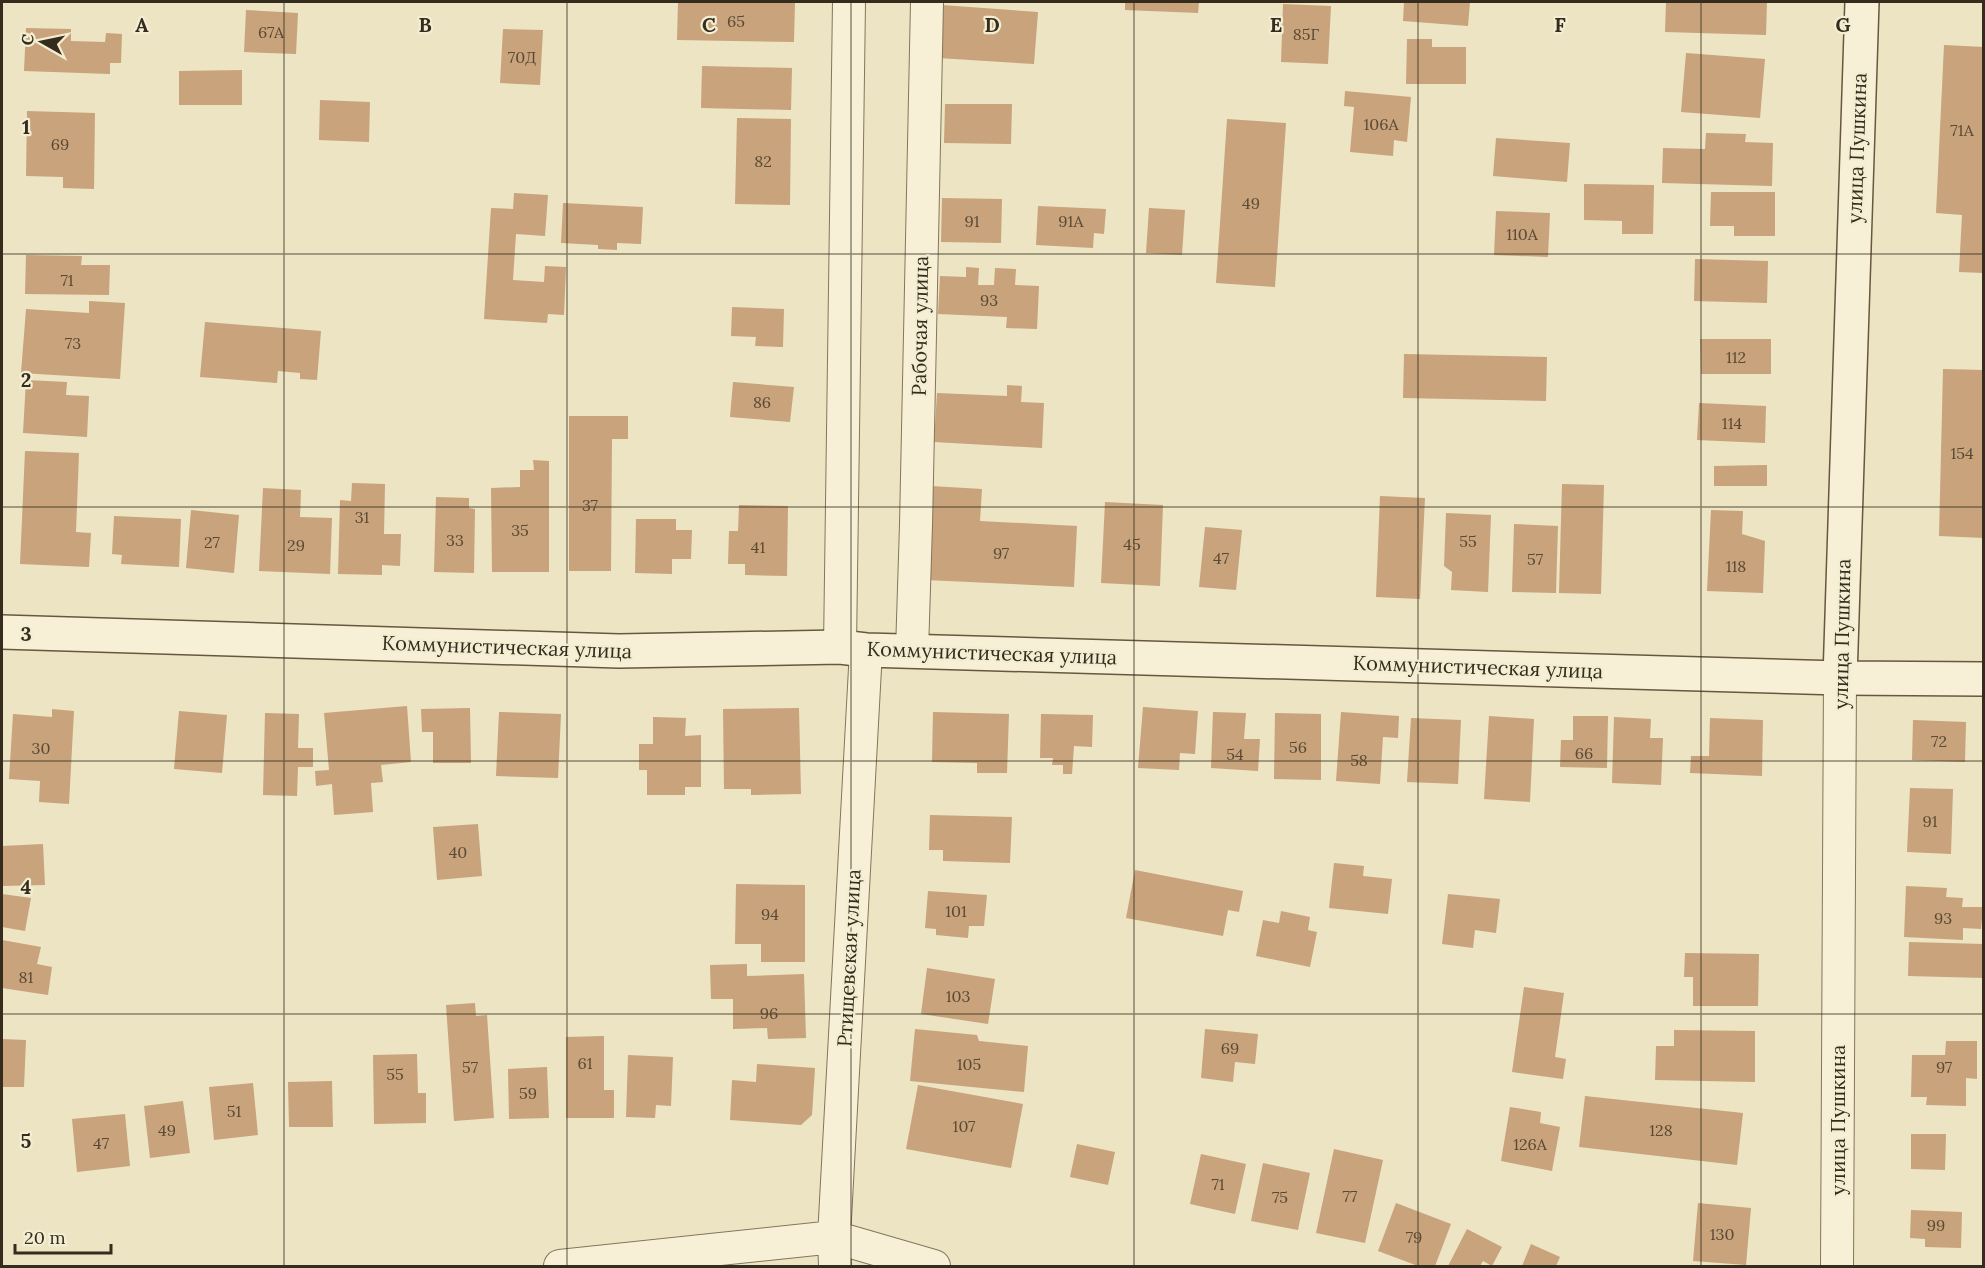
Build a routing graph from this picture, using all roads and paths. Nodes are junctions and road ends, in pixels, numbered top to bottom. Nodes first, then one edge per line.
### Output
1 (849, 2) edge
2 (927, 2) edge
3 (1862, 2) edge
4 (2, 632) edge
5 (853, 648) junction
6 (912, 651) junction
7 (1840, 678) junction
8 (1983, 679) edge
9 (835, 1252) edge
10 (560, 1266) edge
11 (934, 1266) edge
12 (1837, 1266) edge

1 - 5 street
2 - 6 street, Рабочая улица
3 - 7 street, улица Пушкина
4 - 5 street, Коммунистическая улица
5 - 6 street, Коммунистическая улица
5 - 9 street, Ртищевская улица
6 - 7 street, Коммунистическая улица
7 - 8 street, Коммунистическая улица
7 - 12 street, улица Пушкина
9 - 10 street
9 - 11 street

